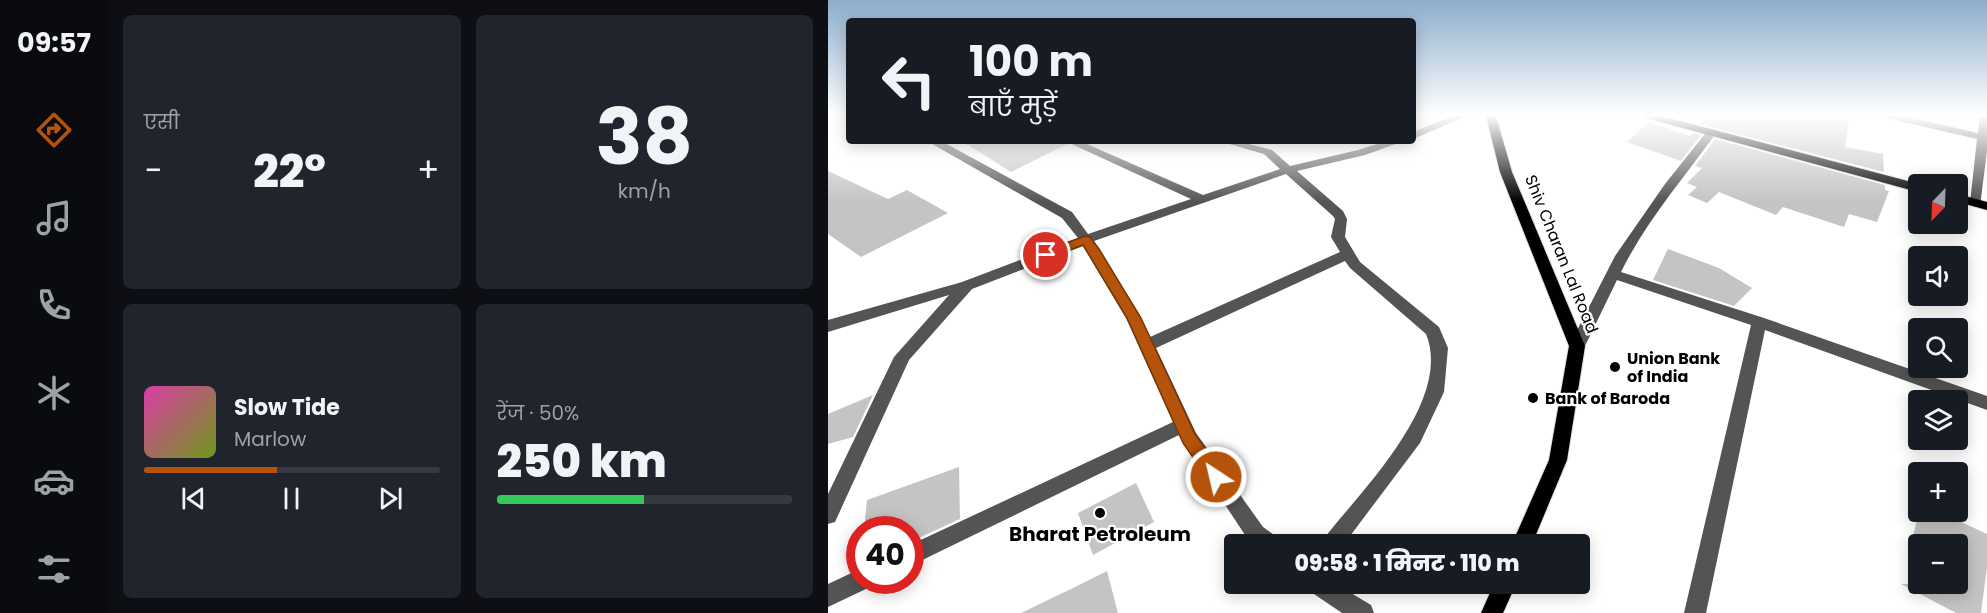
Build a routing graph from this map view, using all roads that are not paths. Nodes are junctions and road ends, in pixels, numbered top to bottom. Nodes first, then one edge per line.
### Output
1 (939, 145) edge
2 (1079, 145) edge
3 (1239, 145) edge
4 (1387, 145) edge
5 (1499, 145) edge
6 (1702, 145) edge
7 (1758, 145) edge
8 (1985, 153) edge
9 (1287, 170) junction
10 (1908, 185) edge
11 (1201, 199) junction
12 (1982, 205) edge
13 (1085, 240) junction
14 (1348, 254) junction
15 (1613, 273) junction
16 (967, 285) junction
17 (1759, 322) junction
18 (828, 326) edge
19 (1147, 345) junction
20 (1577, 346) junction
21 (1987, 403) edge
22 (1183, 425) junction
23 (828, 515) edge
24 (1256, 534) edge
25 (1340, 534) edge
26 (1526, 534) edge
27 (924, 549) edge
28 (846, 587) edge
29 (1332, 594) edge
30 (1501, 594) edge
31 (828, 596) edge
32 (1363, 613) edge
33 (1492, 613) edge
34 (1695, 613) edge

1 - 13 street
2 - 11 street
3 - 9 street
4 - 9 street
5 - 20 main road, Shiv Charan Lal Road
6 - 15 street
7 - 10 main road
8 - 12 street
9 - 11 street
9 - 14 street
11 - 13 street
13 - 16 street
13 - 19 street
14 - 19 street
14 - 25 street
15 - 17 street
15 - 20 street
16 - 18 street
16 - 23 street
17 - 21 street
17 - 34 street
19 - 22 street
20 - 26 main road, Shiv Charan Lal Road
22 - 24 street
22 - 27 street
28 - 31 street
29 - 32 street
30 - 33 main road

